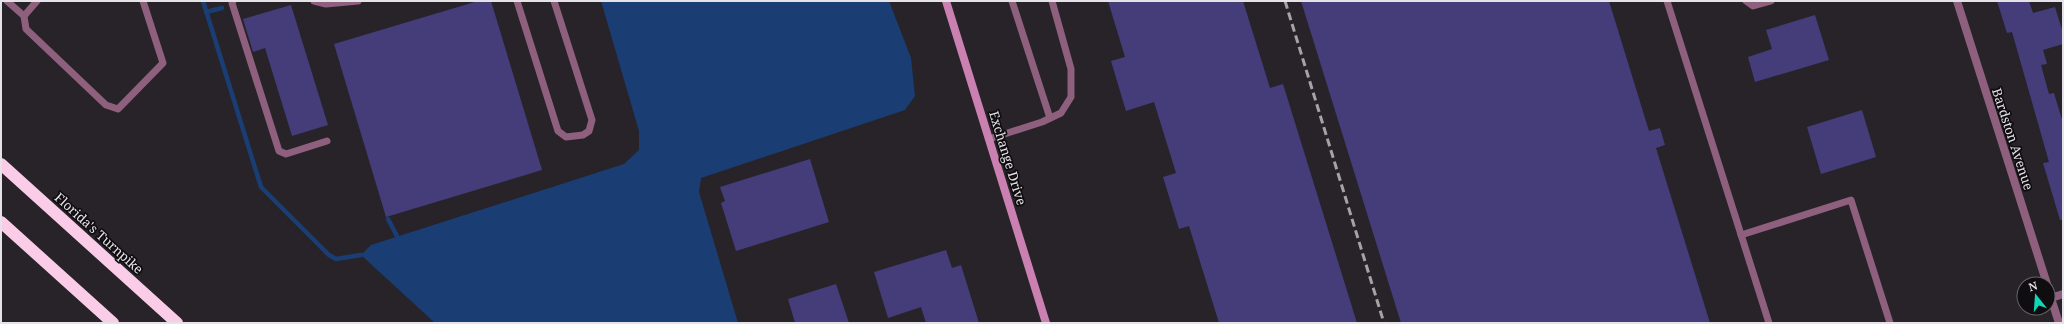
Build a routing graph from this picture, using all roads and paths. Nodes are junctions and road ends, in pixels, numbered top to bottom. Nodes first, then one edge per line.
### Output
1 (7, 1) edge
2 (37, 1) edge
3 (143, 1) edge
4 (233, 1) edge
5 (314, 1) edge
6 (358, 1) edge
7 (517, 1) edge
8 (554, 1) edge
9 (946, 1) edge
10 (1012, 1) edge
11 (1052, 1) edge
12 (1667, 1) edge
13 (1746, 1) edge
14 (1771, 1) edge
15 (1957, 1) edge
16 (342, 2) edge
17 (24, 16) junction
18 (1050, 118) junction
19 (989, 139) junction
20 (327, 141) dead end
21 (1, 164) edge
22 (1, 222) edge
23 (1741, 235) junction
24 (2043, 276) edge
25 (113, 323) edge
26 (177, 323) edge
27 (1046, 323) edge
28 (1769, 323) edge
29 (1890, 323) edge

1 - 17 lane
2 - 17 lane
3 - 17 lane
4 - 20 lane
5 - 16 lane
6 - 16 lane
7 - 8 lane
9 - 19 street, Exchange Drive
10 - 18 lane
11 - 18 lane
12 - 23 lane
13 - 14 lane
15 - 24 street, Bardston Avenue
18 - 19 lane
19 - 27 street, Exchange Drive
21 - 26 highway, Florida's Turnpike
22 - 25 highway
23 - 28 lane
23 - 29 lane

